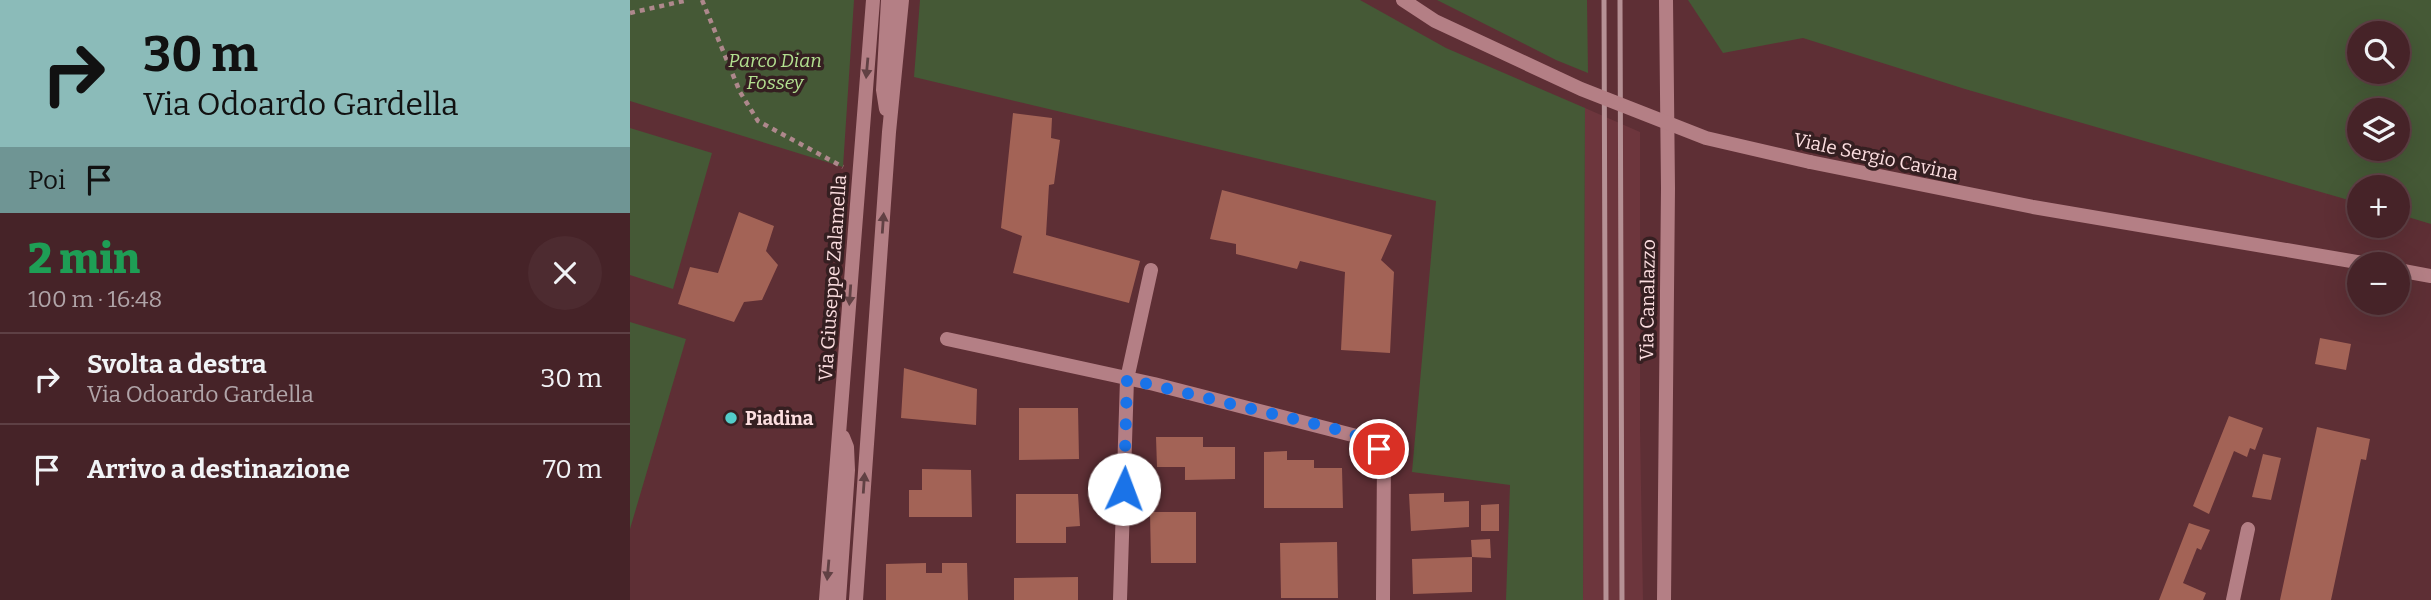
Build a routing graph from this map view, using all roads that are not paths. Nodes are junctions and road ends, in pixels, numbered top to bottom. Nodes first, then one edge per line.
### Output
1 (873, 0) edge
2 (888, 0) edge
3 (902, 0) edge
4 (1403, 0) edge
5 (1666, 0) edge
6 (890, 132) junction
7 (2347, 260) edge
8 (1151, 270) dead end
9 (2410, 272) edge
10 (2431, 276) edge
11 (947, 339) dead end
12 (1127, 379) junction
13 (840, 429) junction
14 (2248, 529) dead end
15 (826, 600) edge
16 (839, 600) edge
17 (856, 600) edge
18 (1120, 600) edge
19 (1383, 600) edge
20 (1664, 600) edge
21 (2234, 600) edge

1 -> 13 street, Via Giuseppe Zalamella
2 - 6 street
3 - 6 street
4 - 7 street, Viale Sergio Cavina, bridge
5 - 20 street, Via Canalazzo
17 -> 6 street
8 - 12 street
9 - 10 street
11 - 12 street
12 - 18 street
12 - 19 street
13 -> 15 street, Via Giuseppe Zalamella
13 - 16 street
14 - 21 street

